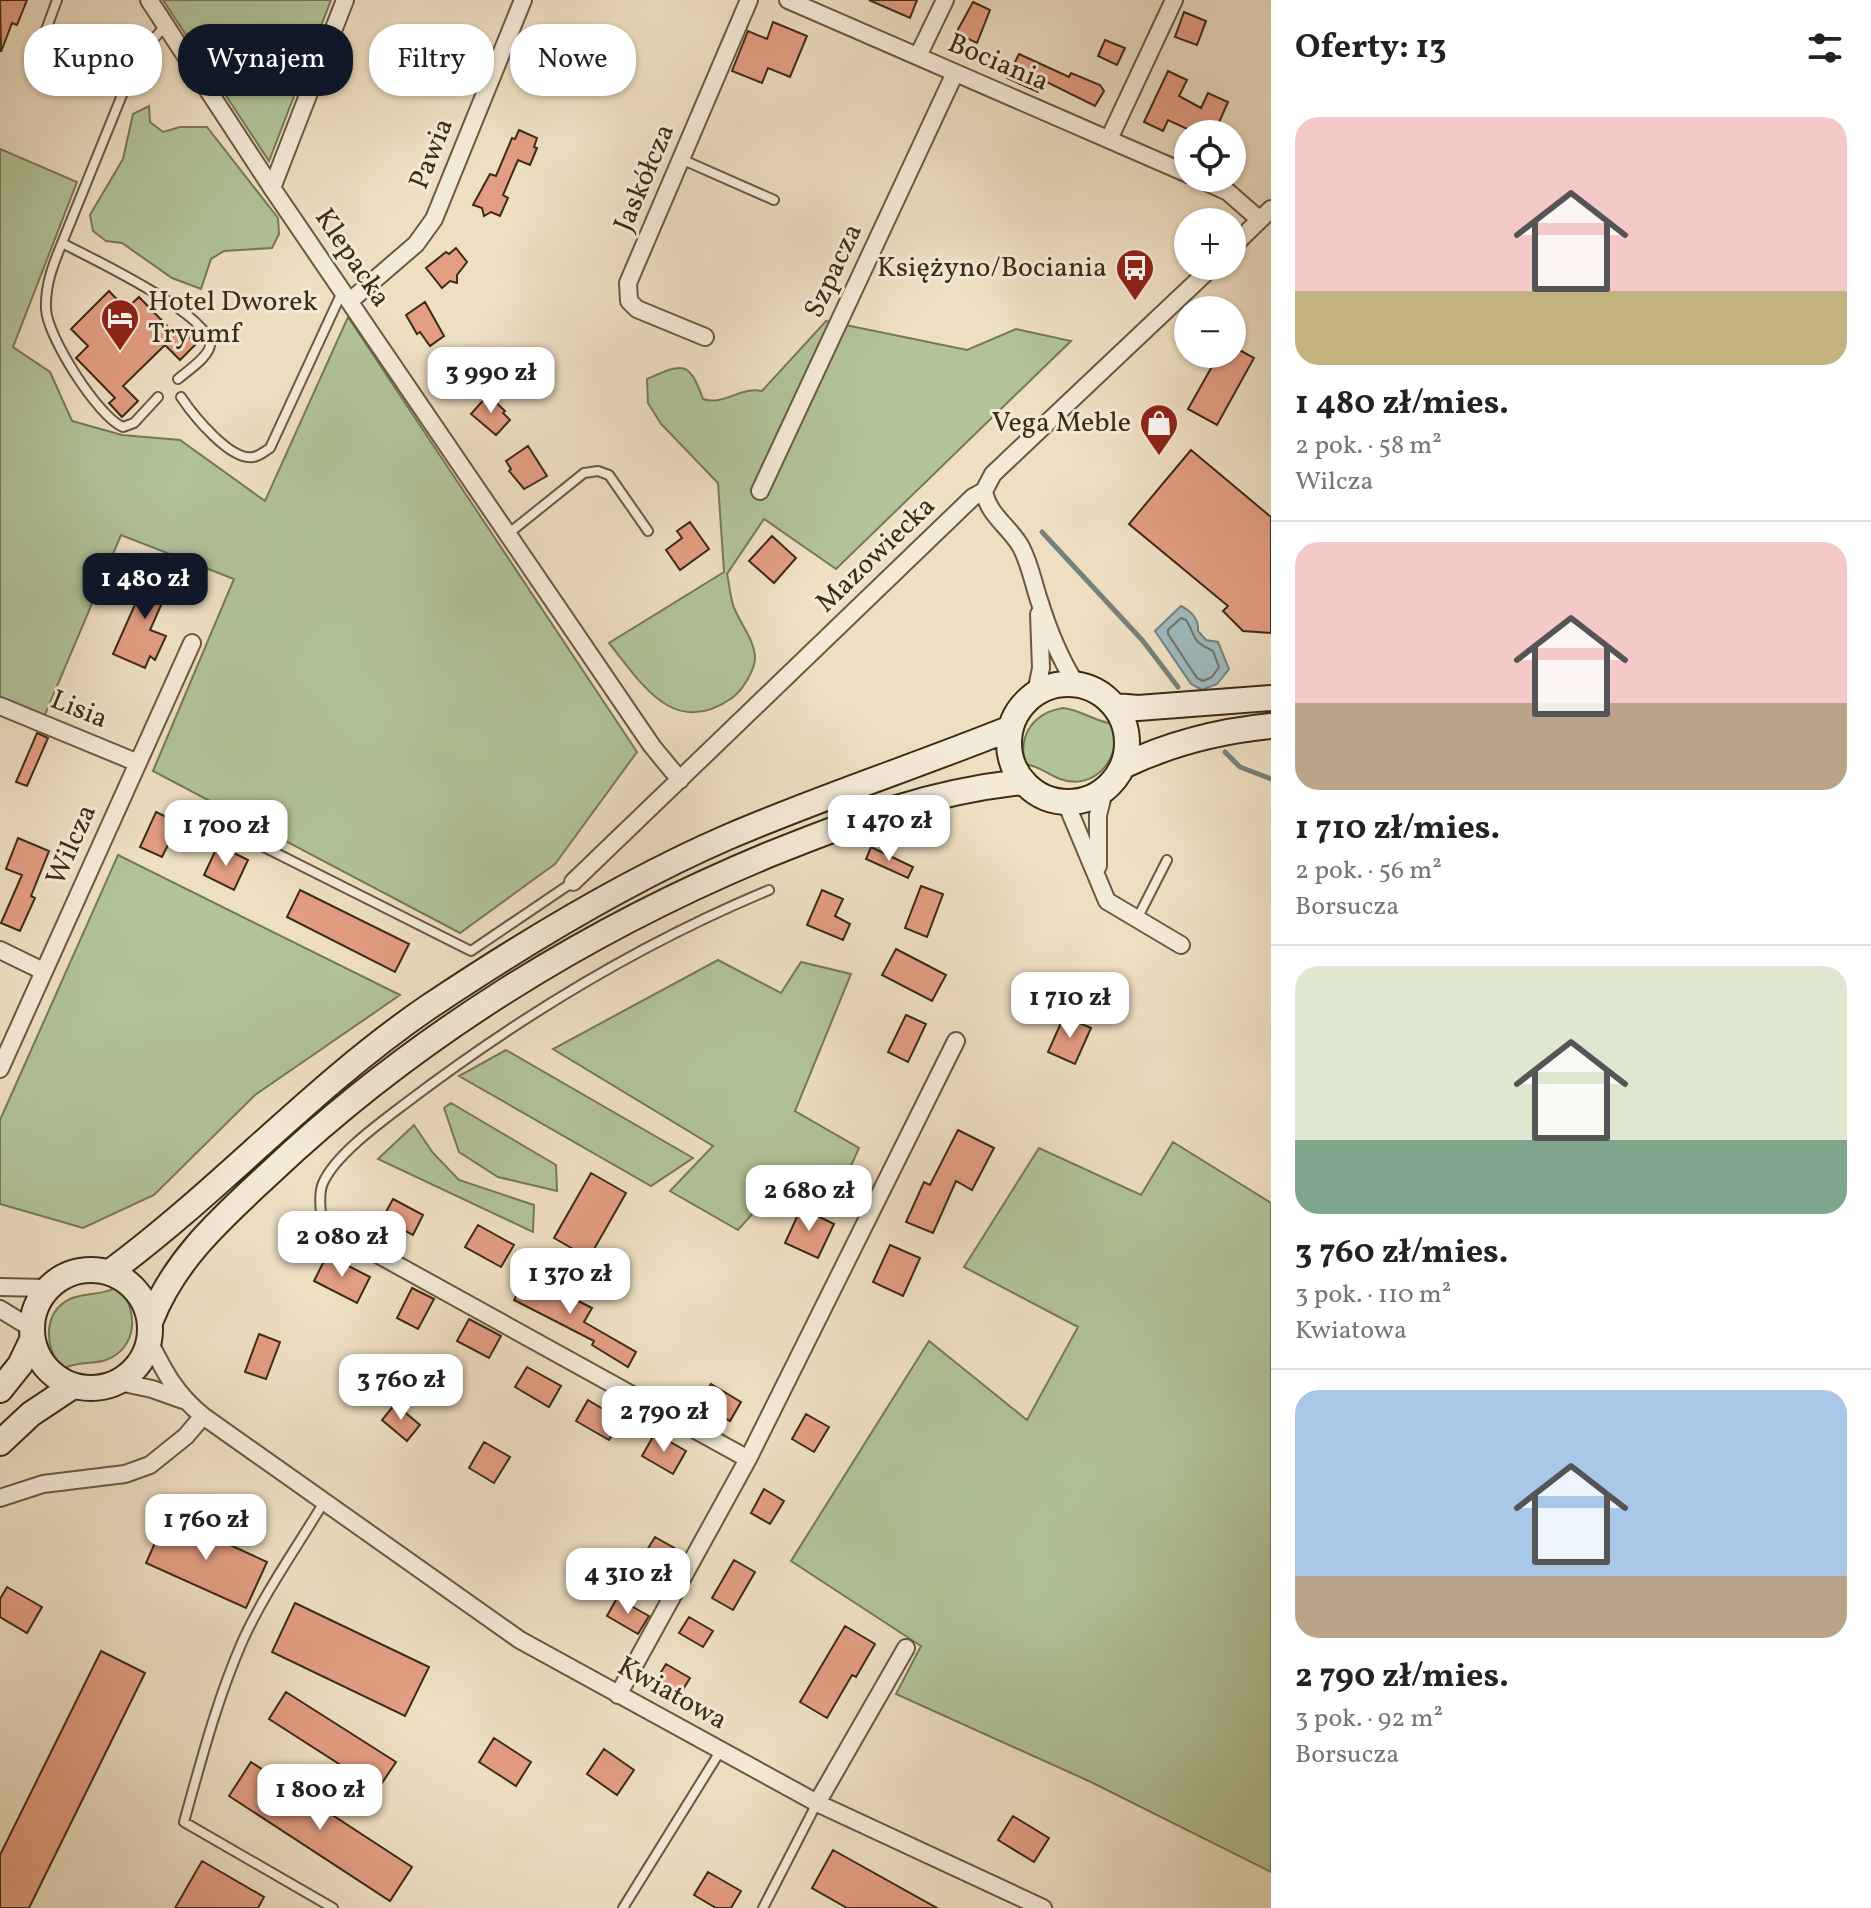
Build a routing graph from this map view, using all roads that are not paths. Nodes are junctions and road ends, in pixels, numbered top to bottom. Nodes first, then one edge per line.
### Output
1 (57, 0) edge
2 (149, 0) edge
3 (345, 0) edge
4 (523, 0) edge
5 (749, 0) edge
6 (788, 0) edge
7 (945, 0) edge
8 (1174, 0) edge
9 (48, 24) edge
10 (166, 25) junction
11 (918, 56) junction
12 (955, 73) junction
13 (1109, 139) junction
14 (681, 159) junction
15 (1174, 168) edge
16 (272, 188) junction
17 (1228, 192) edge
18 (774, 200) dead end
19 (1266, 214) edge
20 (1246, 233) edge
21 (62, 243) junction
22 (1198, 280) edge
23 (346, 295) junction
24 (705, 337) dead end
25 (178, 379) dead end
26 (158, 397) dead end
27 (181, 397) dead end
28 (760, 491) dead end
29 (984, 491) junction
30 (648, 531) dead end
31 (508, 534) junction
32 (1039, 600) junction
33 (192, 643) dead end
34 (1076, 684) junction
35 (1036, 693) junction
36 (1271, 698) edge
37 (0, 706) edge
38 (1115, 706) junction
39 (1271, 726) edge
40 (1011, 728) junction
41 (138, 763) junction
42 (1123, 766) junction
43 (680, 780) junction
44 (1022, 782) junction
45 (1104, 791) junction
46 (1066, 803) junction
47 (230, 830) dead end
48 (1167, 860) dead end
49 (1098, 876) junction
50 (573, 882) joint
51 (769, 890) dead end
52 (1136, 920) junction
53 (1181, 945) dead end
54 (0, 950) edge
55 (43, 971) junction
56 (956, 1041) dead end
57 (0, 1069) edge
58 (332, 1229) joint
59 (110, 1272) junction
60 (0, 1287) edge
61 (47, 1288) junction
62 (0, 1309) edge
63 (150, 1331) junction
64 (32, 1334) junction
65 (119, 1382) junction
66 (73, 1386) junction
67 (0, 1390) edge
68 (183, 1400) junction
69 (203, 1416) junction
70 (0, 1443) edge
71 (748, 1459) junction
72 (0, 1498) edge
73 (325, 1502) junction
74 (906, 1648) dead end
75 (618, 1695) junction
76 (721, 1750) junction
77 (817, 1803) junction
78 (333, 1908) edge
79 (623, 1908) edge
80 (763, 1908) edge
81 (1043, 1908) edge

1 - 9 lane
2 - 10 street, Klepacka
3 - 16 street
4 - 23 street, Pawia
5 - 14 street, Jaskółcza
6 - 11 street, Bociania
7 - 11 street
8 - 13 street
10 - 16 street, Klepacka
10 - 21 lane
11 - 12 street, Bociania
12 - 13 street, Bociania
12 - 28 street, Szpacza
13 - 15 street, Bociania
14 - 18 lane
14 - 24 street, Jaskółcza
16 - 23 street, Klepacka
17 - 19 street
19 - 20 street
21 - 25 lane
21 - 26 lane
22 - 29 street, Mazowiecka
23 - 27 lane
23 - 31 street, Klepacka
29 - 32 street
29 - 43 street, Mazowiecka
30 - 31 lane
31 - 43 street, Klepacka
32 - 34 street
32 - 35 street
33 - 41 street, Wilcza
34 - 35 main road
34 - 38 main road
35 - 40 main road
36 - 38 main road
37 - 41 street, Lisia
38 - 42 main road
39 - 42 main road
40 - 44 main road
40 - 59 main road
41 - 55 street, Wilcza
42 - 45 main road
43 - 50 street, Mazowiecka
44 - 46 main road
44 - 63 main road
45 - 46 main road
45 - 49 street
46 - 49 street
47 - 50 lane
48 - 52 lane
49 - 52 street
51 - 58 lane
52 - 53 street
54 - 55 street
55 - 57 street, Wilcza
56 - 71 street
58 - 71 street
59 - 61 main road
59 - 63 main road
60 - 61 street
61 - 64 main road
62 - 64 street
63 - 65 main road
63 - 68 street, Kwiatowa
64 - 66 main road
64 - 67 main road
65 - 66 main road
65 - 68 street, Kwiatowa
66 - 70 main road
68 - 69 street, Kwiatowa
69 - 72 street
69 - 73 street, Kwiatowa
71 - 75 street
73 - 75 street, Kwiatowa
73 - 78 lane
74 - 77 street
75 - 76 street, Kwiatowa
76 - 77 street, Kwiatowa
76 - 79 lane
77 - 80 lane
77 - 81 street, Kwiatowa

